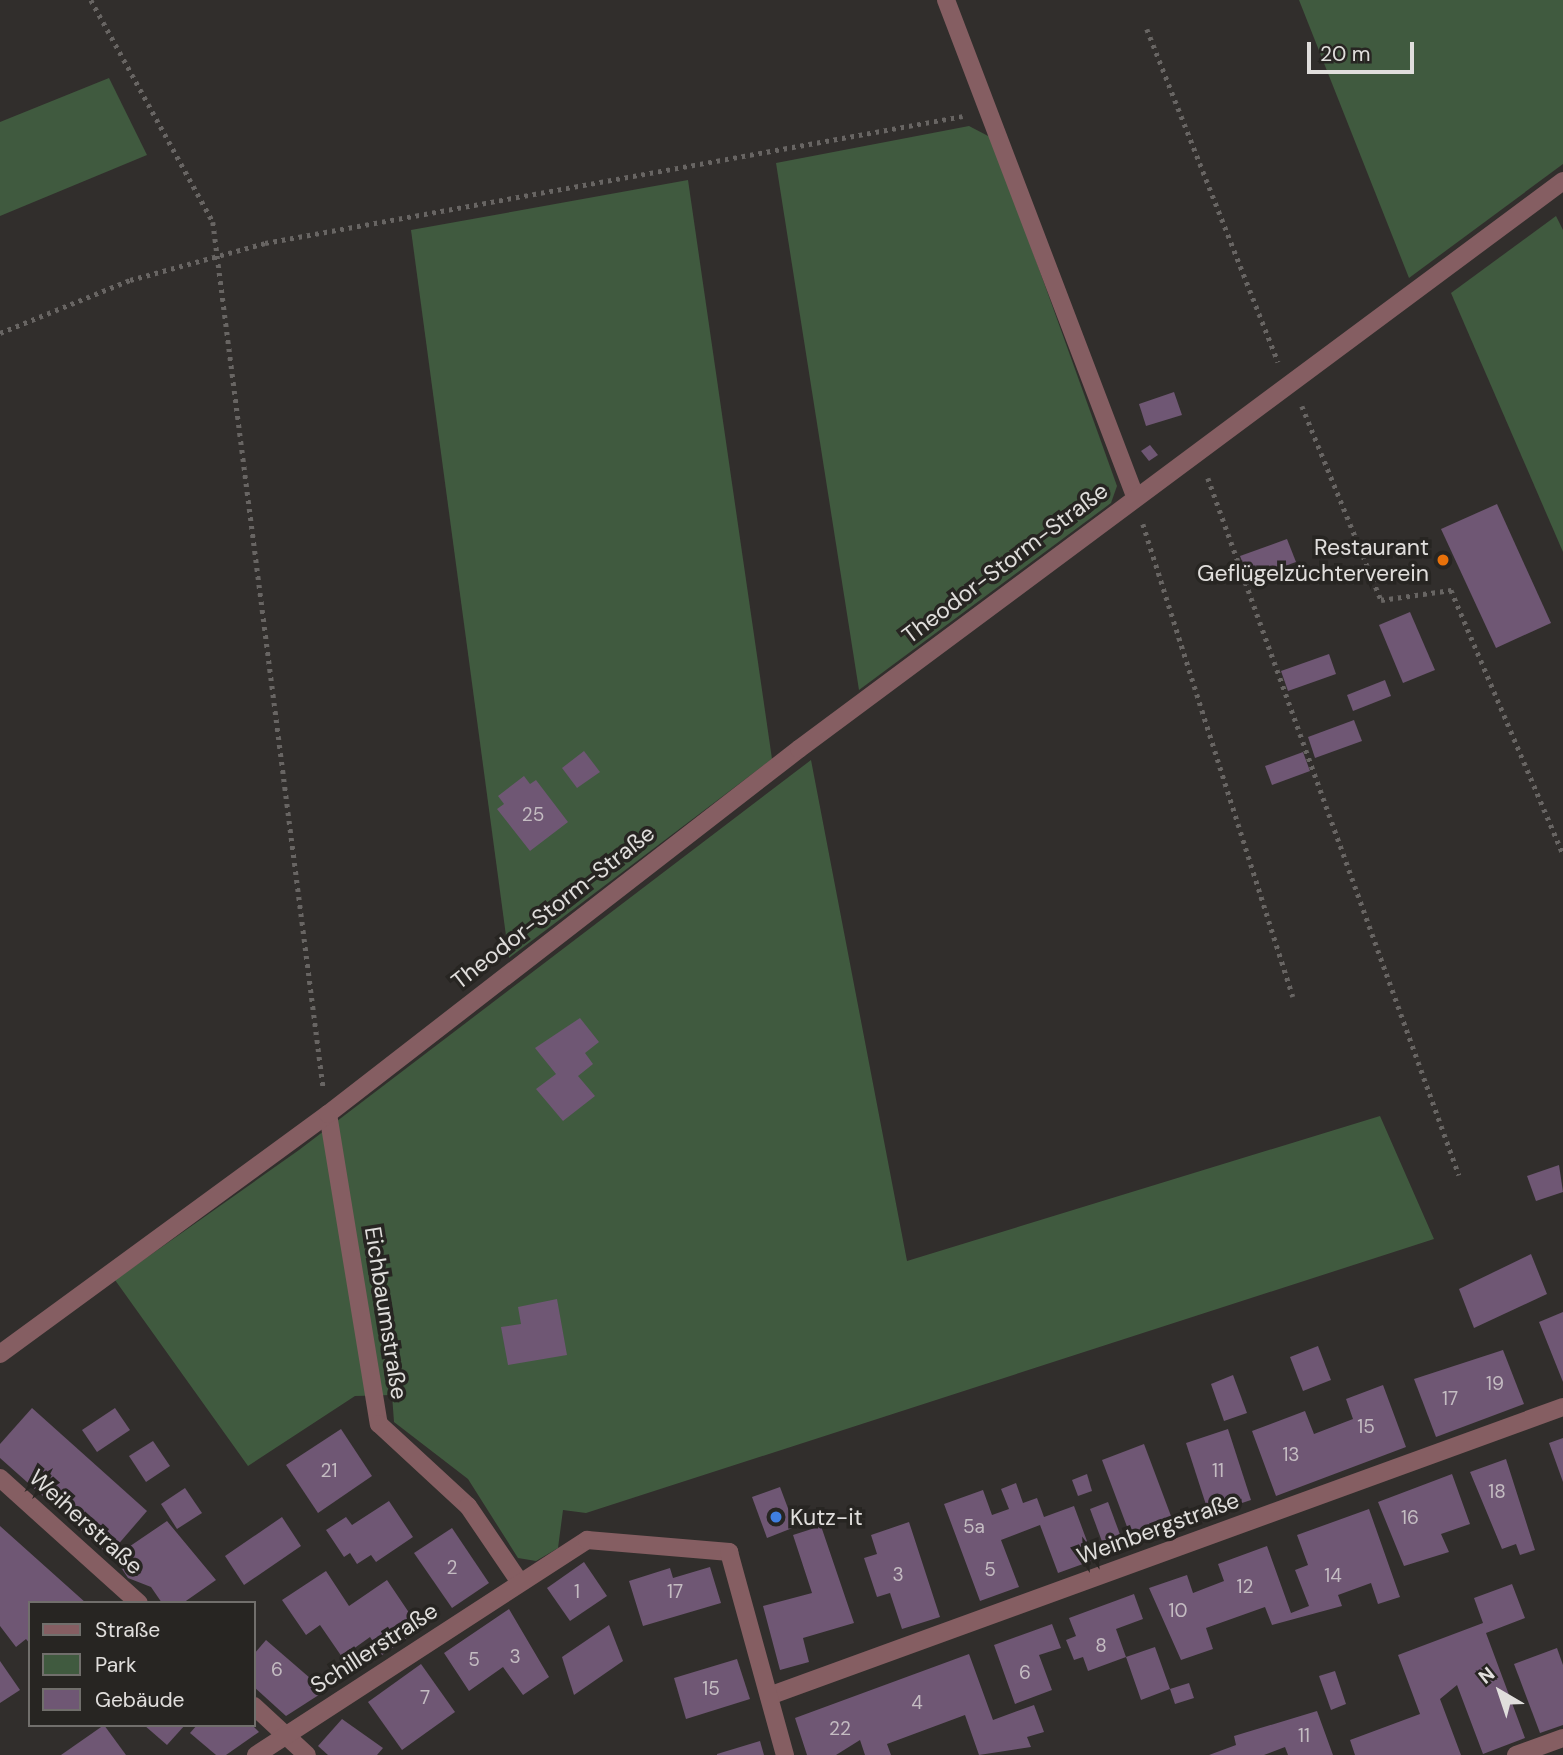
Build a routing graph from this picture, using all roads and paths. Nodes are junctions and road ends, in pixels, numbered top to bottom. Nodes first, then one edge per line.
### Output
1 (91, 0) edge
2 (946, 0) edge
3 (1147, 29) dead end
4 (988, 111) junction
5 (1563, 181) edge
6 (219, 256) junction
7 (0, 333) edge
8 (1290, 383) junction
9 (1198, 451) junction
10 (1135, 496) junction
11 (1563, 853) edge
12 (1293, 997) dead end
13 (328, 1114) junction
14 (1459, 1175) dead end
15 (0, 1354) edge
16 (1563, 1407) edge
17 (0, 1478) edge
18 (519, 1581) junction
19 (137, 1601) edge
20 (769, 1696) junction
21 (256, 1708) edge
22 (286, 1735) junction
23 (1563, 1738) edge
24 (256, 1755) edge
25 (307, 1755) edge
26 (786, 1755) edge
27 (1516, 1755) edge

1 - 6 path
2 - 4 street, Theodor-Storm-Straße
3 - 8 path
4 - 6 path
4 - 10 street, Theodor-Storm-Straße
5 - 8 street, Theodor-Storm-Straße
6 - 7 path
6 - 13 path
8 - 9 street, Theodor-Storm-Straße
8 - 11 path
9 - 10 street, Theodor-Storm-Straße
9 - 14 path
10 - 12 path
10 - 13 street, Theodor-Storm-Straße
13 - 15 street, Theodor-Storm-Straße
13 - 18 street, Eichbaumstraße
16 - 20 street, Weinbergstraße
17 - 19 street, Weiherstraße
18 - 20 street
18 - 22 street, Schillerstraße
20 - 26 street
21 - 22 street
22 - 24 street, Schillerstraße
22 - 25 street
23 - 27 street

